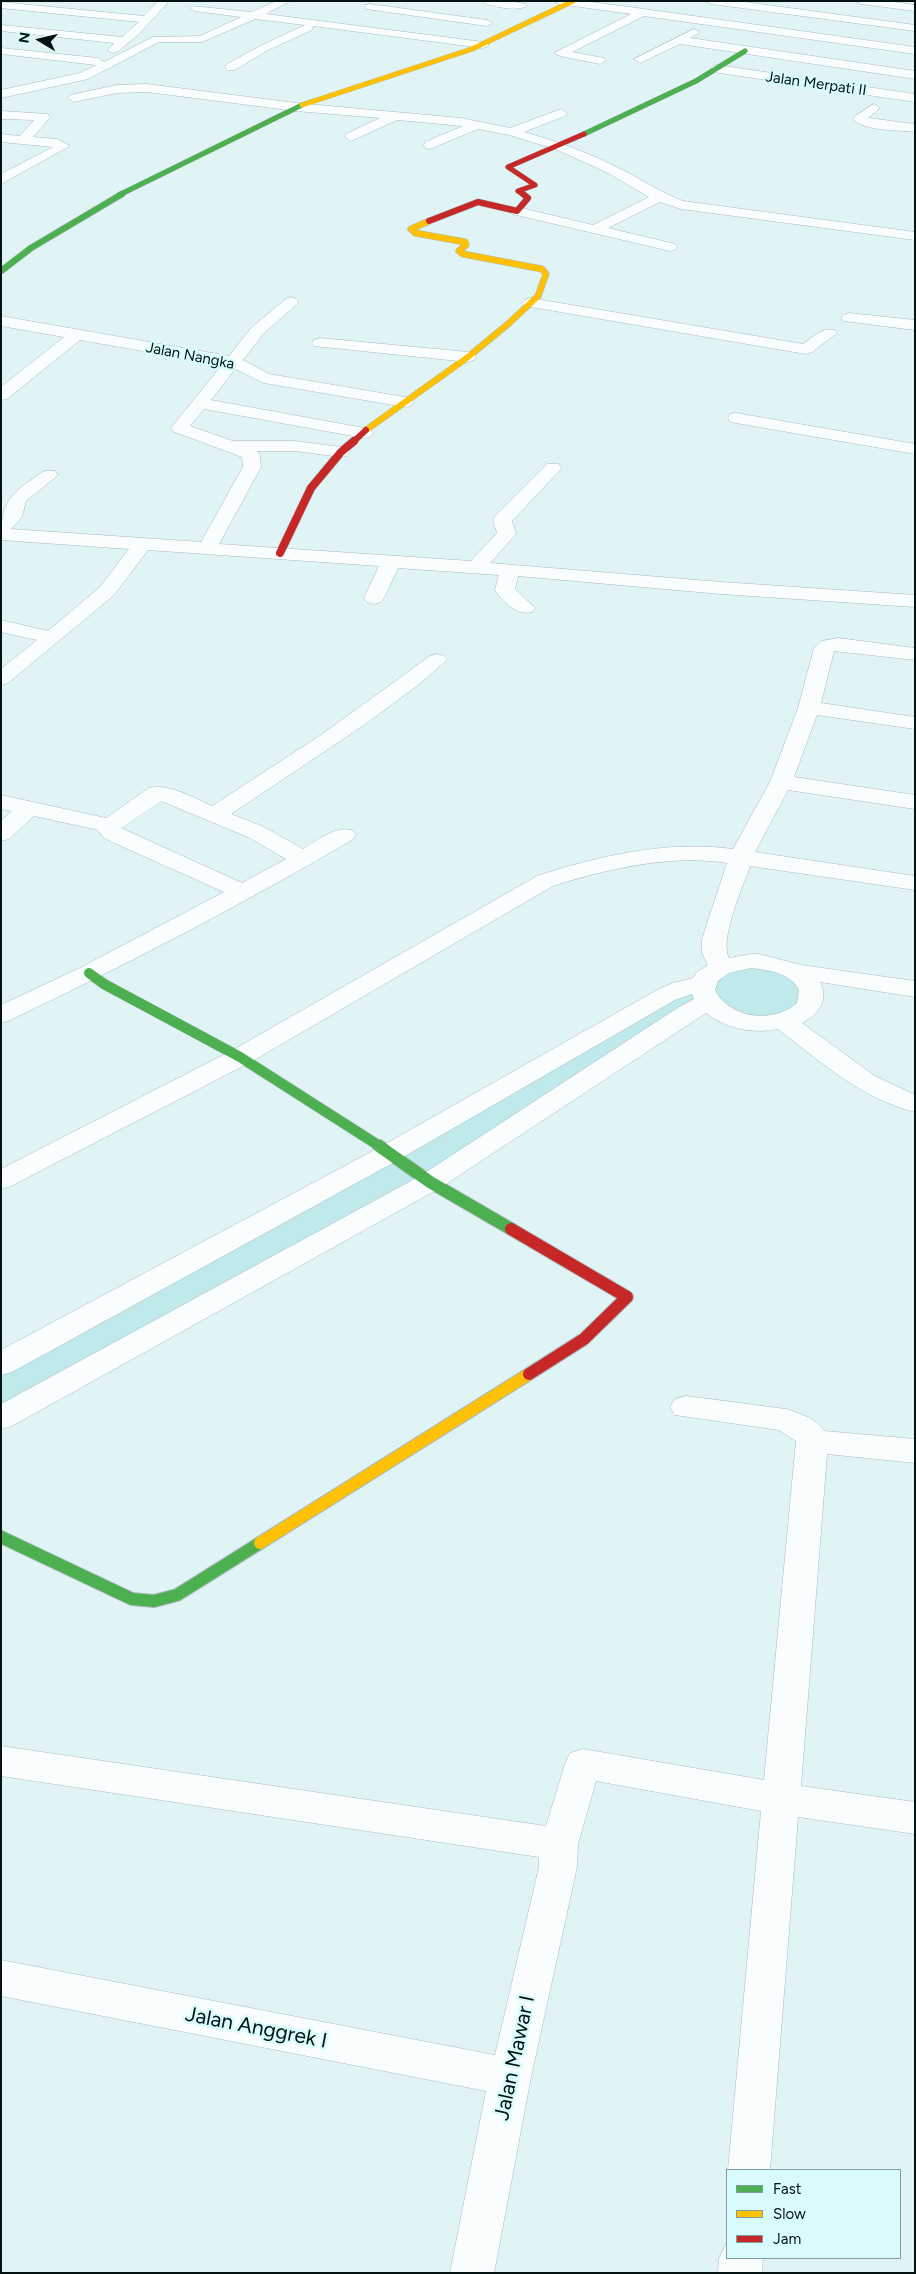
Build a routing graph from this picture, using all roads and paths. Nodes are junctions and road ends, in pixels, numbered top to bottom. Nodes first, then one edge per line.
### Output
1 (164, 1) edge
2 (285, 1) edge
3 (383, 1) edge
4 (487, 1) edge
5 (711, 1) edge
6 (566, 2) edge
7 (854, 4) edge
8 (1, 5) edge
9 (197, 5) edge
10 (658, 5) dead end
11 (521, 6) dead end
12 (915, 8) edge
13 (363, 11) junction
14 (641, 13) junction
15 (250, 17) junction
16 (831, 17) junction
17 (146, 19) junction
18 (487, 23) dead end
19 (711, 23) junction
20 (334, 25) junction
21 (1, 28) edge
22 (308, 28) junction
23 (915, 28) edge
24 (320, 30) junction
25 (798, 36) junction
26 (393, 39) junction
27 (678, 40) junction
28 (125, 41) junction
29 (852, 43) junction
30 (378, 46) dead end
31 (470, 46) junction
32 (1, 51) edge
33 (745, 51) junction
34 (915, 51) edge
35 (600, 60) dead end
36 (640, 60) dead end
37 (813, 61) junction
38 (98, 62) junction
39 (231, 67) dead end
40 (717, 69) junction
41 (915, 75) edge
42 (18, 78) dead end
43 (34, 80) junction
44 (1, 87) edge
45 (1, 94) edge
46 (893, 95) junction
47 (74, 98) dead end
48 (915, 98) edge
49 (296, 106) junction
50 (874, 108) junction
51 (890, 110) dead end
52 (561, 113) dead end
53 (1, 115) edge
54 (395, 116) junction
55 (477, 125) junction
56 (915, 128) edge
57 (511, 132) junction
58 (351, 137) dead end
59 (1, 138) edge
60 (24, 140) junction
61 (430, 145) dead end
62 (560, 146) junction
63 (1, 165) edge
64 (28, 166) junction
65 (1, 180) edge
66 (659, 197) junction
67 (517, 211) junction
68 (594, 230) junction
69 (915, 236) edge
70 (670, 247) dead end
71 (1, 271) edge
72 (292, 302) dead end
73 (530, 303) junction
74 (849, 318) dead end
75 (1, 321) edge
76 (915, 325) edge
77 (828, 332) dead end
78 (75, 336) junction
79 (320, 342) dead end
80 (806, 349) junction
81 (468, 357) junction
82 (770, 360) dead end
83 (234, 362) junction
84 (1, 395) edge
85 (405, 402) junction
86 (200, 403) junction
87 (736, 418) dead end
88 (364, 433) junction
89 (234, 446) junction
90 (915, 449) edge
91 (341, 452) junction
92 (553, 468) dead end
93 (49, 475) dead end
94 (1, 529) edge
95 (1, 534) edge
96 (142, 545) junction
97 (207, 549) junction
98 (280, 553) junction
99 (391, 562) junction
100 (476, 567) junction
101 (510, 570) junction
102 (374, 598) dead end
103 (915, 601) edge
104 (525, 608) dead end
105 (1, 626) edge
106 (52, 638) junction
107 (915, 654) edge
108 (437, 660) dead end
109 (1, 679) edge
110 (809, 708) junction
111 (915, 723) edge
112 (780, 782) junction
113 (1, 802) edge
114 (915, 802) edge
115 (29, 808) junction
116 (214, 814) junction
117 (107, 826) junction
118 (1, 834) edge
119 (344, 835) dead end
120 (741, 856) junction
121 (304, 859) junction
122 (915, 883) edge
123 (243, 892) junction
124 (89, 973) junction
125 (797, 973) junction
126 (710, 984) junction
127 (915, 989) edge
128 (1, 1015) edge
129 (784, 1021) junction
130 (240, 1057) junction
131 (915, 1104) edge
132 (390, 1153) junction
133 (1, 1180) edge
134 (430, 1182) junction
135 (1, 1364) edge
136 (686, 1407) dead end
137 (1, 1418) edge
138 (812, 1441) junction
139 (915, 1451) edge
140 (1, 1537) edge
141 (1, 1761) edge
142 (782, 1799) junction
143 (915, 1818) edge
144 (559, 1844) junction
145 (1, 1978) edge
146 (510, 2077) junction
147 (749, 2169) edge
148 (741, 2259) edge
149 (472, 2273) edge
150 (740, 2273) edge

1 - 17 street
2 - 15 street
3 - 13 street
4 - 11 street
5 - 16 street
6 - 14 street
6 - 31 street
7 - 12 street
7 - 16 street
8 - 17 street
9 - 15 street
10 - 14 street
13 - 18 street
13 - 20 street
14 - 19 street
14 - 35 street
15 - 20 street
15 - 22 street
15 - 45 street
16 - 23 street
16 - 25 street
17 - 28 street
19 - 25 street
19 - 27 street
20 - 24 street
20 - 31 street
21 - 28 street
22 - 24 street
22 - 39 street
24 - 26 street
25 - 29 street
26 - 30 street
26 - 31 street
27 - 33 street
27 - 36 street
28 - 38 street
29 - 34 street
29 - 37 street
31 - 49 street
32 - 38 street
33 - 37 street
33 - 40 street
37 - 41 street
38 - 43 street
40 - 46 street, Jalan Merpati II
40 - 62 street
42 - 43 street
43 - 44 street
46 - 48 street, Jalan Merpati II
46 - 50 street
47 - 49 street
49 - 54 street
49 - 71 street
50 - 51 street
50 - 56 street
52 - 57 street
53 - 60 street
54 - 55 street
54 - 58 street
55 - 57 street
55 - 61 street
57 - 62 street
59 - 60 street
60 - 64 street
62 - 66 street
62 - 67 street
63 - 64 street
64 - 65 street
66 - 68 street
66 - 69 street
67 - 68 street
67 - 73 street
68 - 70 street
72 - 83 street
73 - 80 street
73 - 81 street
74 - 76 street
75 - 78 street, Jalan Nangka
77 - 80 street
78 - 83 street, Jalan Nangka
78 - 84 street
79 - 81 street
80 - 82 street
81 - 85 street
83 - 85 street, Jalan Nangka
83 - 86 street
85 - 88 street
86 - 88 street
86 - 89 street
87 - 90 street
88 - 91 street
89 - 91 street
89 - 97 street
91 - 98 street
92 - 100 street
93 - 94 street
95 - 96 street
96 - 97 street
96 - 106 street
97 - 98 street
98 - 99 street
99 - 100 street
99 - 102 street
100 - 101 street
101 - 103 street
101 - 104 street
105 - 106 street
106 - 109 street
107 - 110 street
108 - 116 street
110 - 111 street
110 - 112 street
112 - 114 street
112 - 120 street
113 - 115 street
115 - 117 street
115 - 118 street
116 - 117 street
116 - 121 street
117 - 123 street
119 - 121 street
120 - 122 street
120 - 126 street
120 - 130 street
121 - 123 street
123 - 124 street
124 - 128 street
124 - 130 street
125 - 126 street
125 - 127 street
125 - 129 street
126 - 129 street
126 - 132 street
126 - 134 street
129 - 131 street
130 - 132 street
130 - 133 street
132 - 134 street
132 - 135 street
134 - 137 street
134 - 140 street
136 - 138 street
138 - 139 street
138 - 142 street
141 - 144 street
142 - 143 street
142 - 144 street, Jalan Mawar I
142 - 147 street
144 - 146 street, Jalan Mawar I
145 - 146 street, Jalan Anggrek I
146 - 149 street, Jalan Mawar I
148 - 150 street

